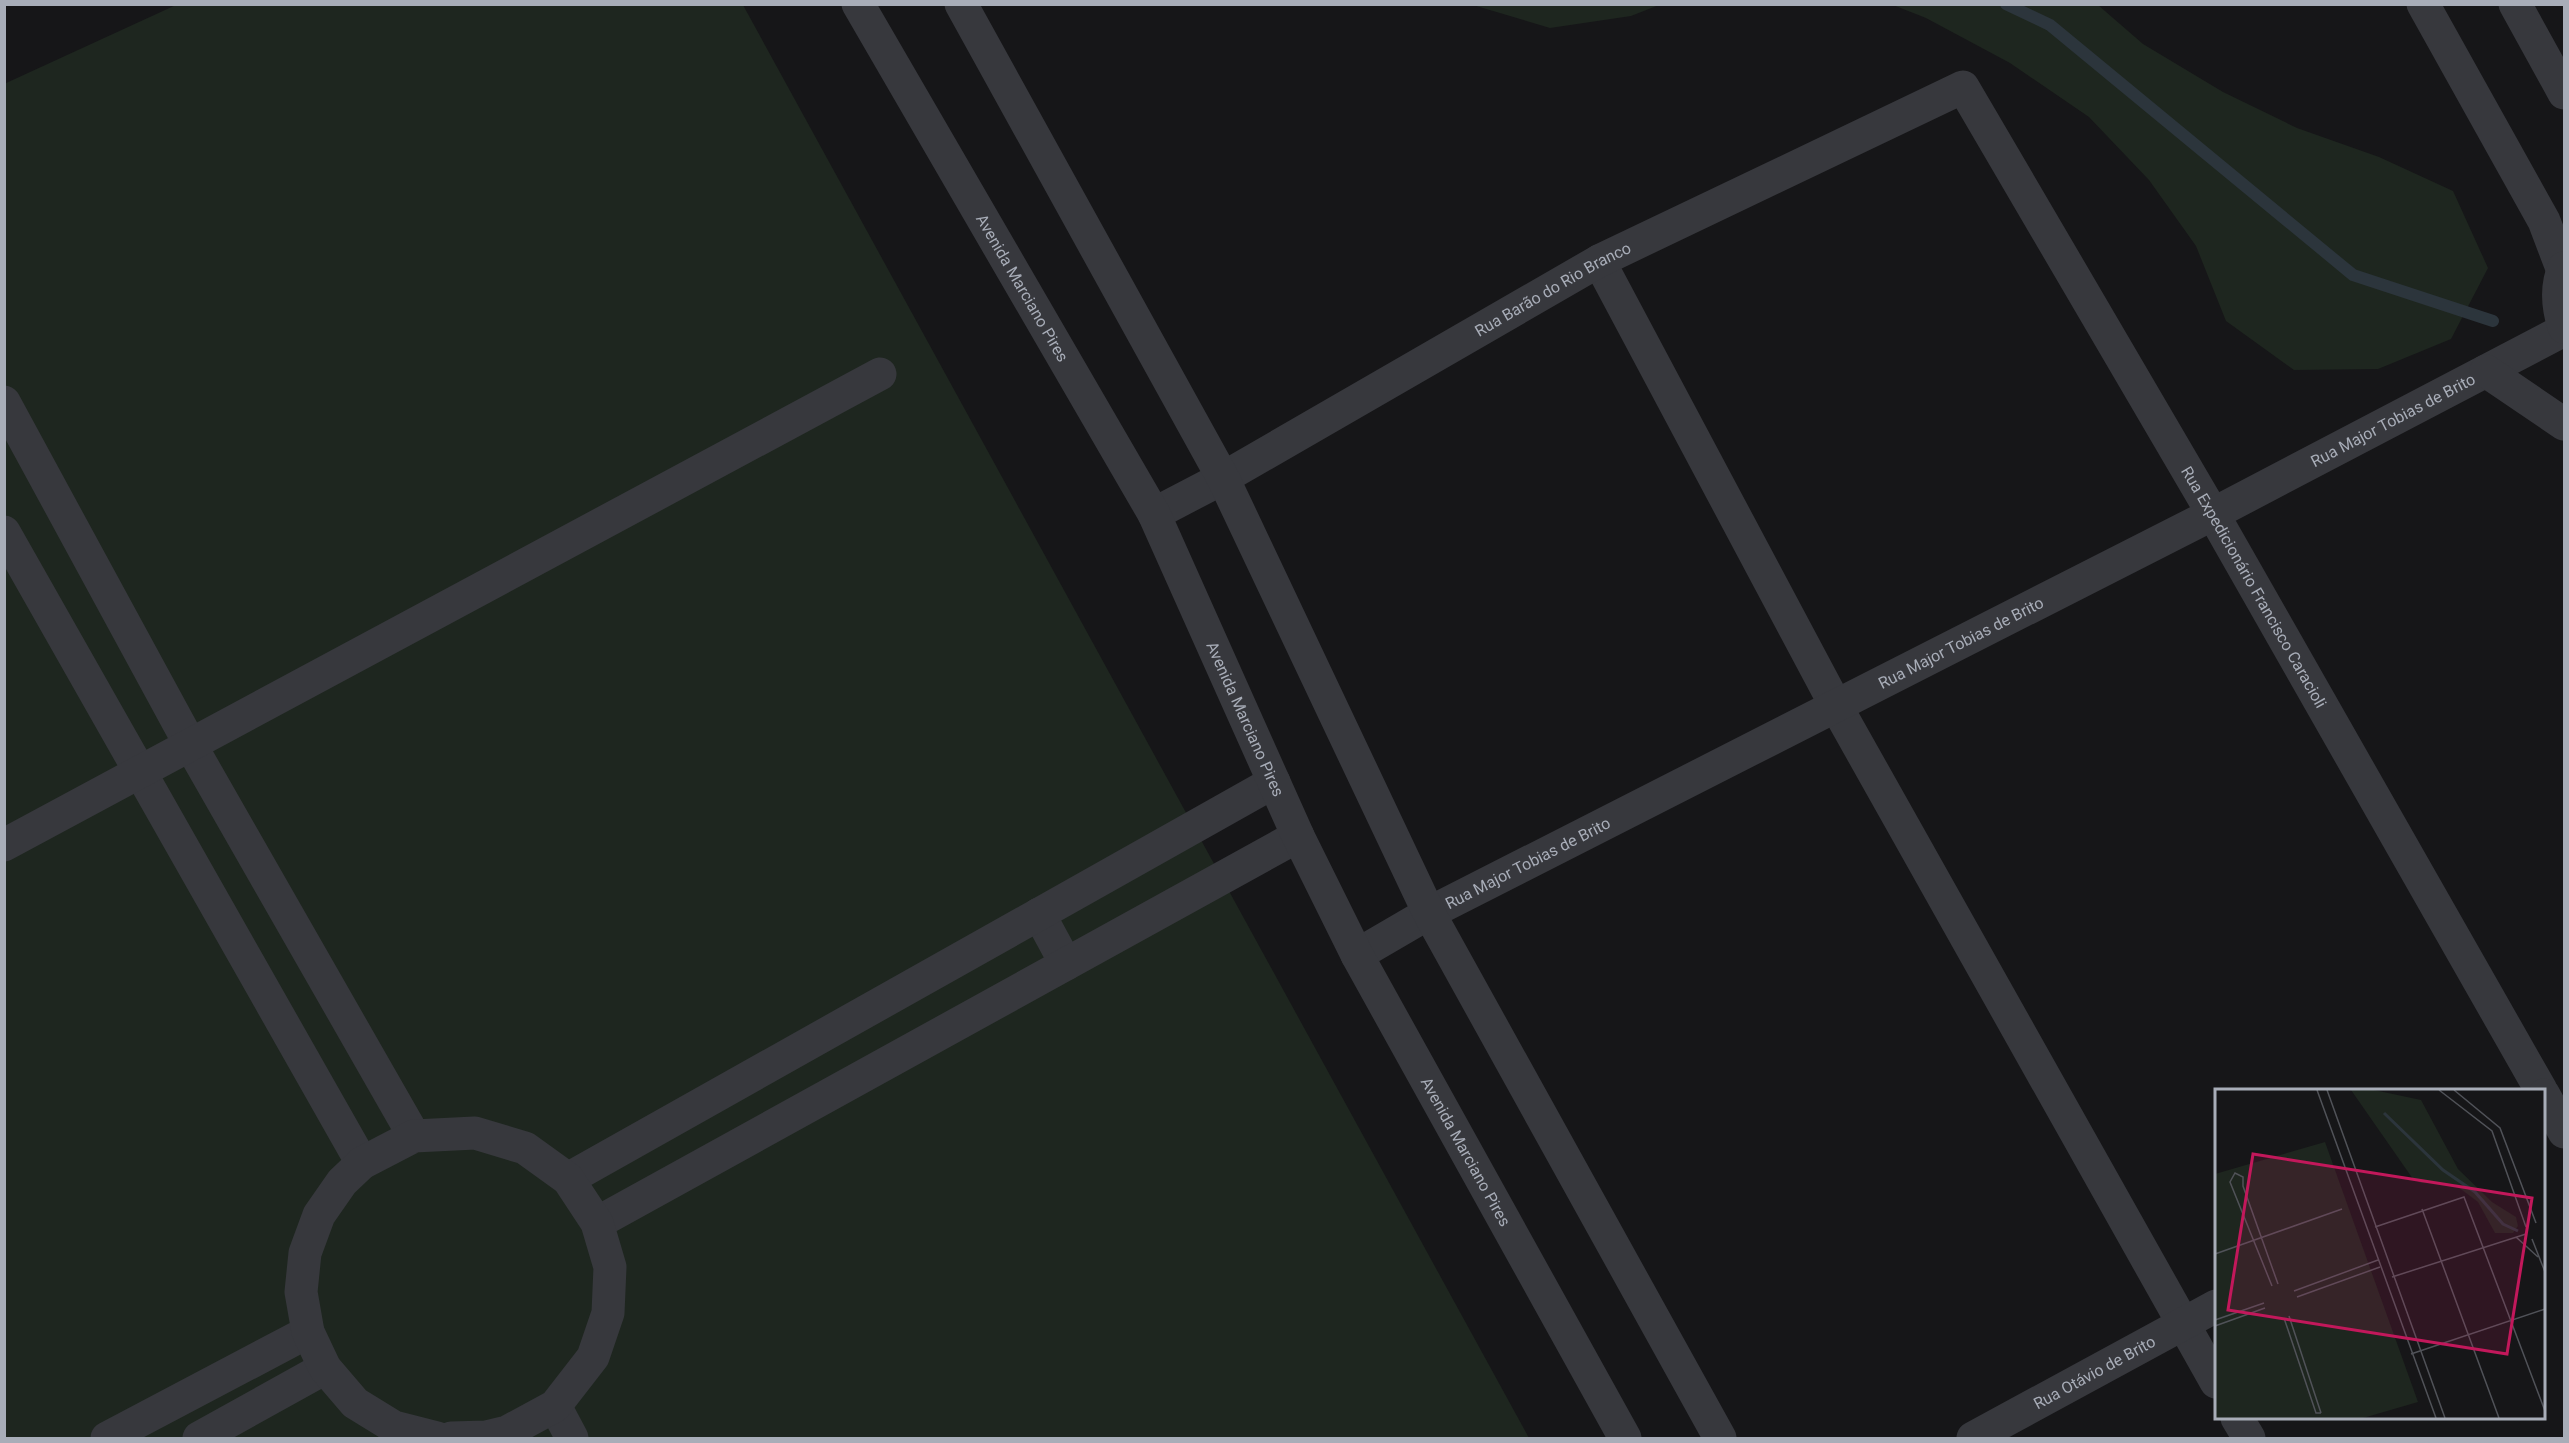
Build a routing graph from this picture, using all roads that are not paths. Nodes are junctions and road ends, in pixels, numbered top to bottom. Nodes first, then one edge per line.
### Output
1 (858, 4) edge
2 (961, 4) edge
3 (2423, 4) edge
4 (2515, 4) edge
5 (1963, 87) joint
6 (2565, 93) edge
7 (1599, 261) junction
8 (2564, 269) edge
9 (2565, 329) edge
10 (2486, 371) junction
11 (880, 374) dead end
12 (4, 402) edge
13 (2565, 424) edge
14 (1223, 478) junction
15 (1154, 514) junction
16 (2213, 514) junction
17 (4, 532) edge
18 (1836, 706) junction
19 (191, 746) junction
20 (142, 772) junction
21 (1274, 782) junction
22 (1298, 836) junction
23 (4, 845) edge
24 (1429, 913) junction
25 (1039, 914) junction
26 (1357, 955) junction
27 (1065, 964) junction
28 (2540, 1089) edge
29 (2545, 1097) edge
30 (2559, 1132) edge
31 (414, 1136) junction
32 (362, 1163) junction
33 (568, 1179) junction
34 (597, 1223) junction
35 (2215, 1307) edge
36 (2183, 1323) junction
37 (308, 1332) junction
38 (325, 1368) junction
39 (2215, 1379) edge
40 (555, 1406) junction
41 (2238, 1419) edge
42 (509, 1435) edge
43 (108, 1438) edge
44 (199, 1438) edge
45 (437, 1438) edge
46 (451, 1438) edge
47 (572, 1438) edge
48 (1625, 1438) edge
49 (1720, 1438) edge
50 (1973, 1438) edge
51 (2249, 1438) edge

1 - 15 street, Avenida Marciano Pires
2 - 14 street
3 - 8 street
4 - 6 street
5 - 7 street, Rua Barão do Rio Branco
5 - 16 street, Rua Expedicionário Francisco Caracioli
7 - 14 street, Rua Barão do Rio Branco
7 - 18 street
8 - 9 street
9 - 10 street, Rua Major Tobias de Brito
10 - 13 street
10 - 16 street, Rua Major Tobias de Brito
11 - 19 street
12 - 19 street
14 - 15 street, Rua Barão do Rio Branco
14 - 24 street
15 - 21 street, Avenida Marciano Pires
16 - 18 street, Rua Major Tobias de Brito
16 - 28 street, Rua Expedicionário Francisco Caracioli
17 - 20 street
18 - 24 street, Rua Major Tobias de Brito
18 - 36 street
19 - 20 street
19 - 31 street
20 - 23 street
20 - 32 street
21 - 22 street, Avenida Marciano Pires
21 - 25 street
22 - 26 street, Avenida Marciano Pires
22 - 27 street
24 - 26 street, Rua Major Tobias de Brito
24 - 49 street
25 - 27 street
25 - 33 street
26 - 48 street, Avenida Marciano Pires
27 - 34 street
29 - 30 street
31 - 32 street
31 - 33 street
32 - 37 street
33 - 34 street
34 - 40 street
35 - 36 street, Rua Otávio de Brito
36 - 39 street
36 - 50 street, Rua Otávio de Brito
37 - 38 street
37 - 43 street
38 - 44 street
38 - 45 street
40 - 42 street
40 - 47 street
41 - 51 street
42 - 46 street

